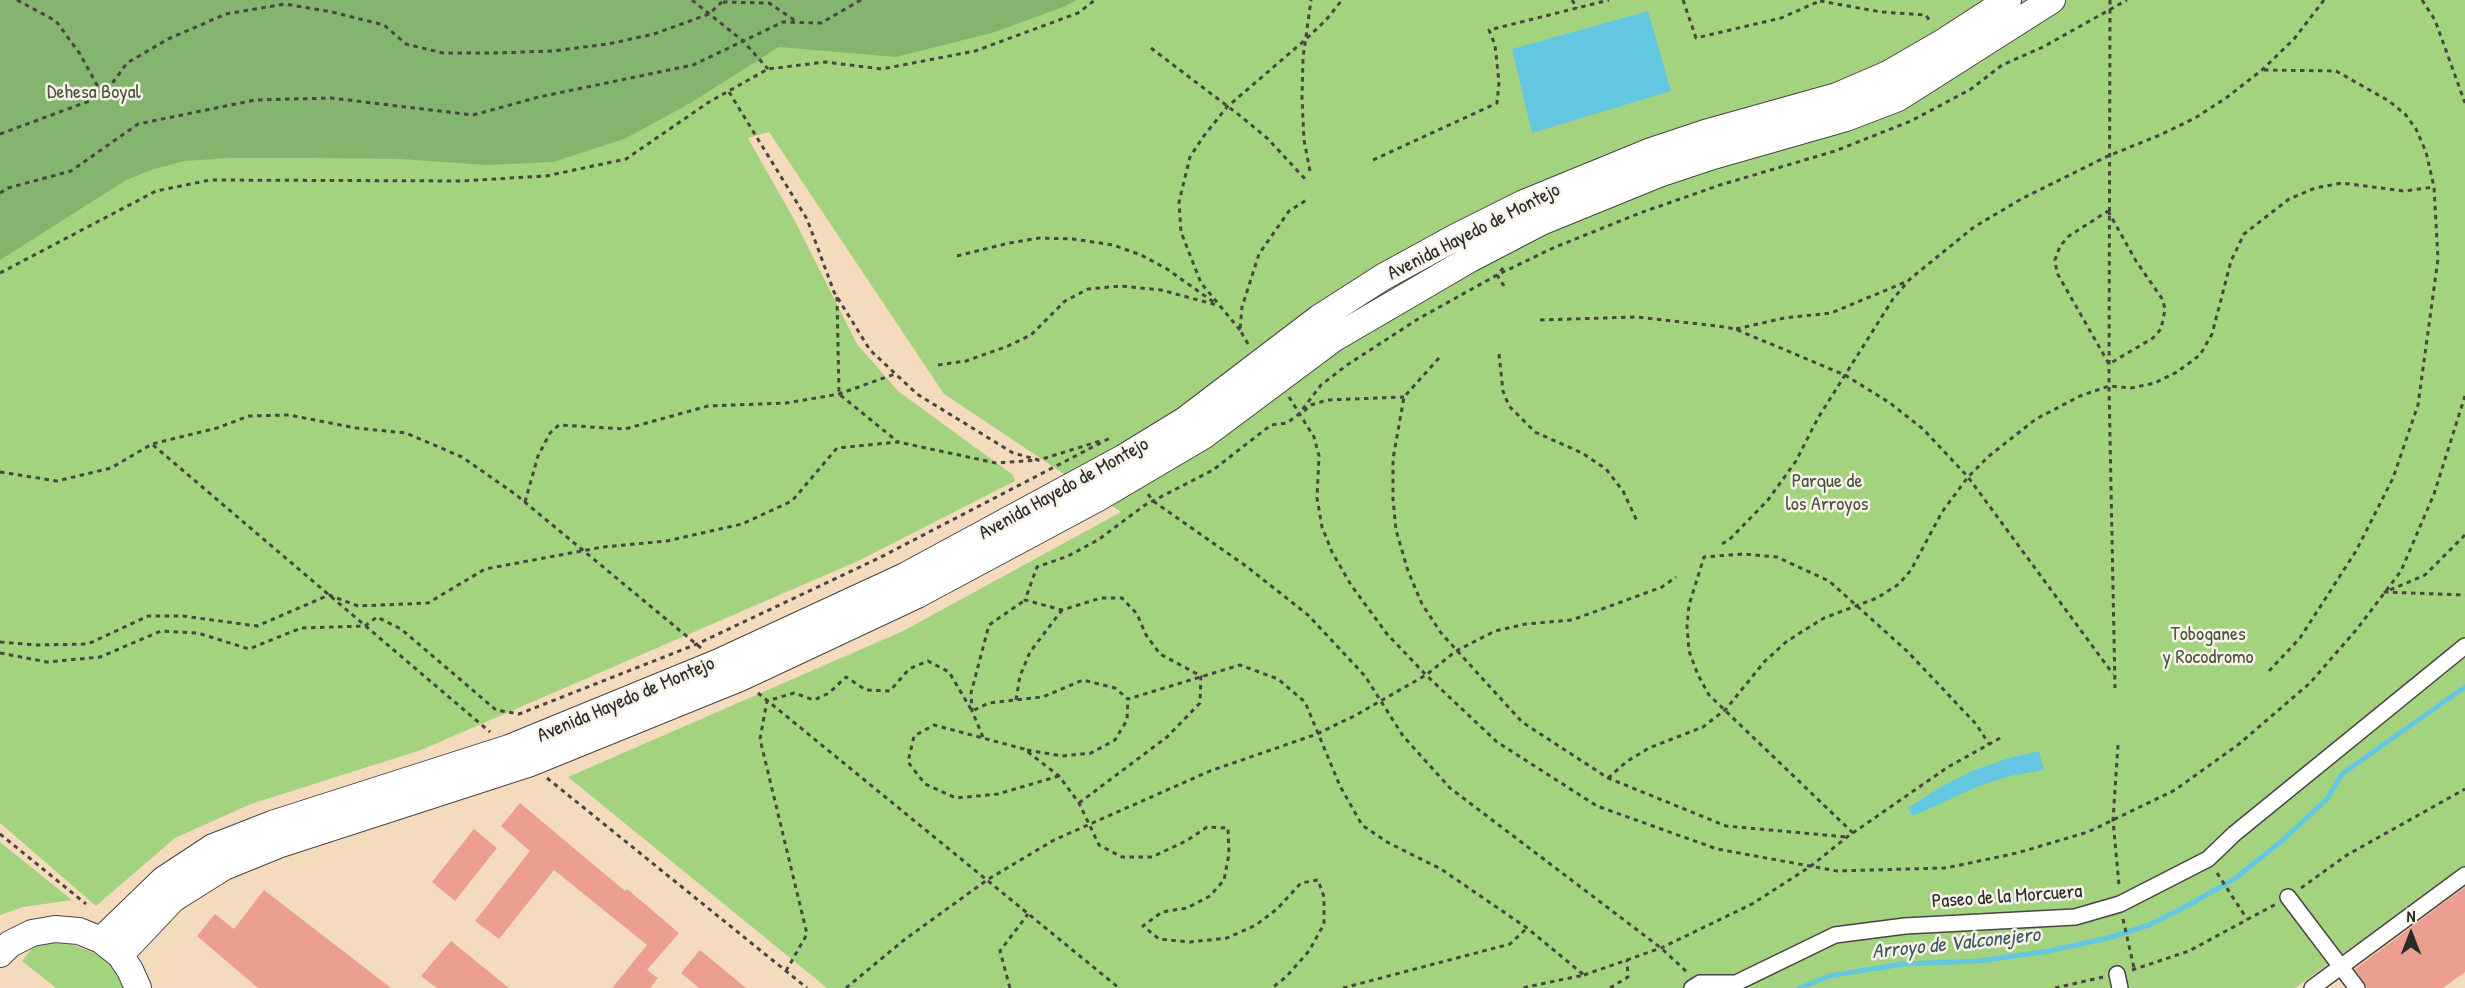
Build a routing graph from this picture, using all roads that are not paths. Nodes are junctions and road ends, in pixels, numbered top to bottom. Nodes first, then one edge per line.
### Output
1 (2008, 0) edge
2 (2052, 0) edge
3 (1269, 371) junction
4 (2465, 646) edge
5 (519, 756) junction
6 (2465, 875) edge
7 (2288, 897) road end
8 (0, 954) edge
9 (122, 963) edge
10 (2341, 967) junction
11 (1696, 986) edge
12 (156, 988) edge
13 (2312, 988) edge
14 (2357, 988) edge

1 - 3 street, Avenida Hayedo de Montejo
2 - 3 street
3 - 5 street, Avenida Hayedo de Montejo
3 - 5 street
4 - 11 street, Paseo de la Morcuera
5 - 9 street, Avenida Hayedo de Montejo
6 - 10 street
7 - 10 street
8 - 9 street
9 - 12 street
10 - 13 street
10 - 14 street

